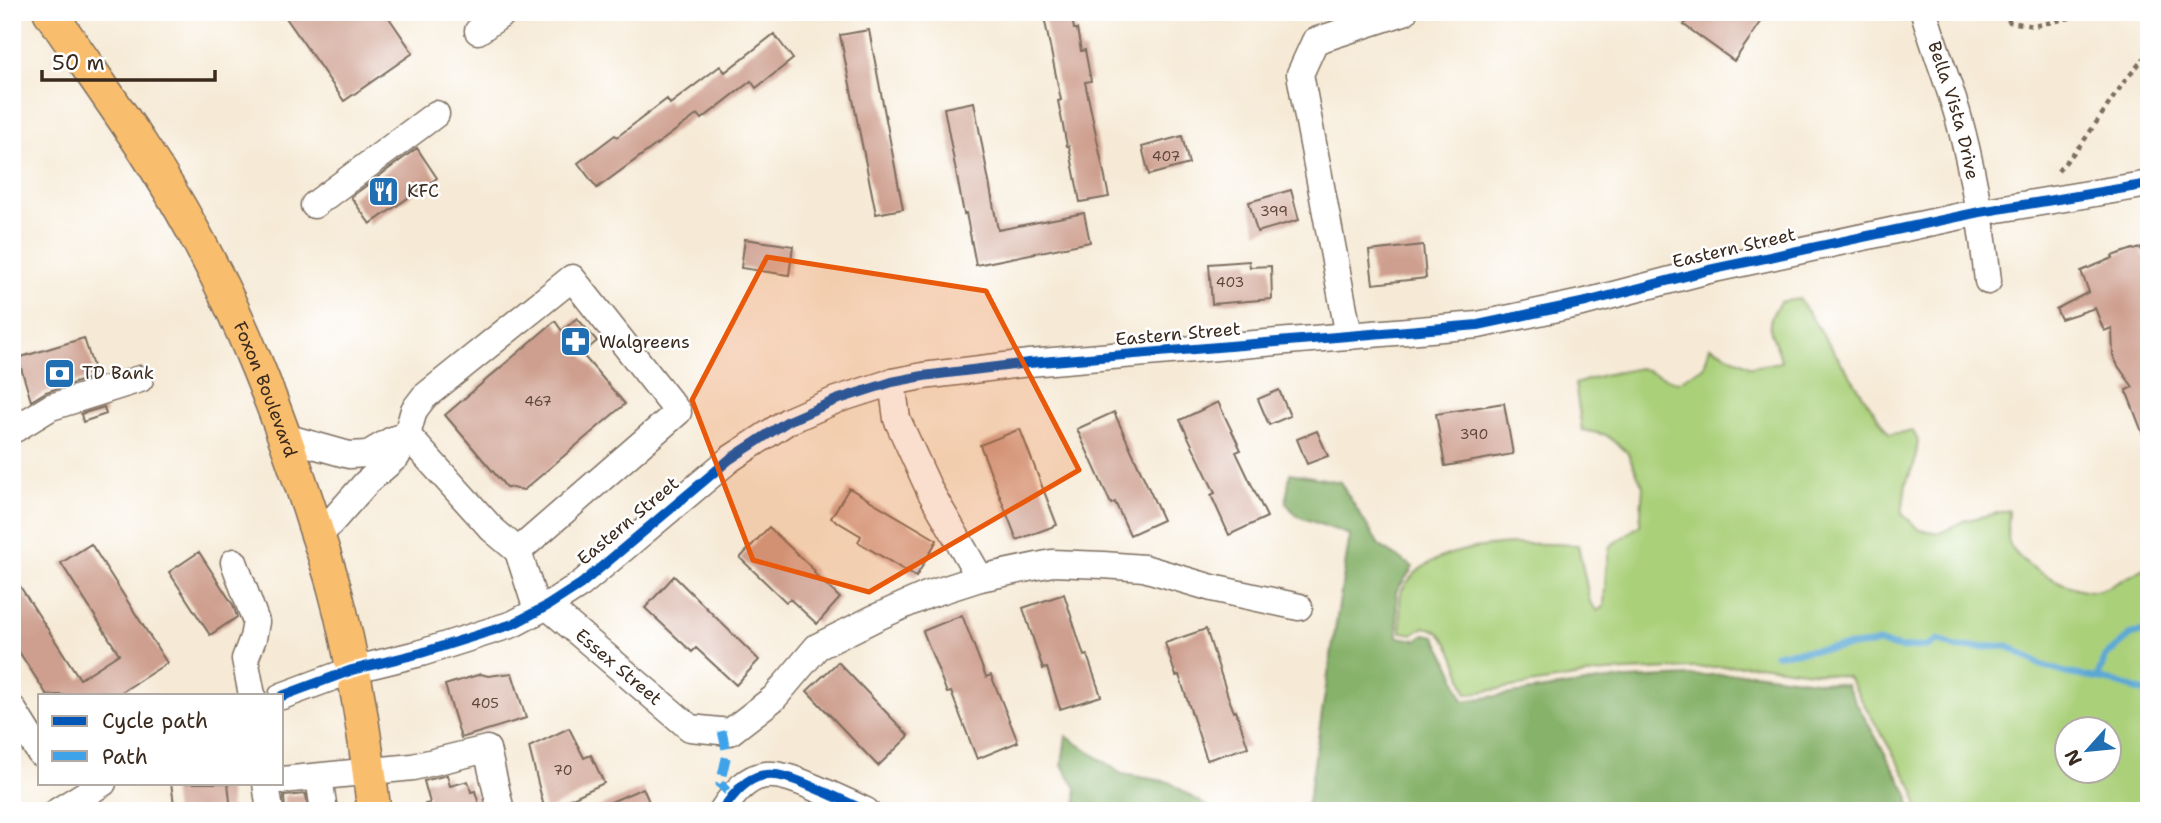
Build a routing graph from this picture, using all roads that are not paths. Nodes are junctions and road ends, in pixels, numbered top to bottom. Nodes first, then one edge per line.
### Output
1 (50, 12) edge
2 (505, 12) edge
3 (1405, 12) edge
4 (1924, 12) edge
5 (478, 31) dead end
6 (436, 114) dead end
7 (2149, 184) edge
8 (314, 205) dead end
9 (1980, 212) junction
10 (1988, 281) dead end
11 (1349, 336) junction
12 (140, 379) dead end
13 (892, 382) junction
14 (15, 429) dead end
15 (407, 435) junction
16 (285, 437) junction
17 (318, 537) junction
18 (518, 551) junction
19 (234, 562) dead end
20 (980, 578) junction
21 (1299, 607) dead end
22 (542, 608) junction
23 (352, 670) junction
24 (253, 694) edge
25 (284, 695) edge
26 (12, 708) edge
27 (38, 750) edge
28 (369, 773) junction
29 (320, 777) junction
30 (284, 780) edge
31 (100, 784) edge
32 (266, 784) edge
33 (63, 798) edge
34 (727, 803) edge
35 (270, 811) edge
36 (324, 811) edge
37 (374, 811) edge
38 (501, 811) edge
39 (866, 811) edge

1 - 16 main road, Foxon Boulevard
2 - 5 street
3 - 11 street
4 - 9 street, Bella Vista Drive
6 - 8 street
7 - 9 street, Eastern Street
9 - 10 street, Bella Vista Drive
9 - 11 street, Eastern Street
11 - 13 street, Eastern Street
12 - 14 street
13 - 20 street
13 - 22 street, Eastern Street
15 - 16 street
15 - 17 street
15 - 18 street
15 - 18 street
16 - 17 main road, Foxon Boulevard
17 - 23 main road, Foxon Boulevard
18 - 22 street
19 - 24 street
20 - 21 street
20 - 22 street, Essex Street
22 - 23 street, Eastern Street
23 - 25 street, Eastern Street
23 - 28 main road, Foxon Boulevard
26 - 27 street
28 - 29 street
28 - 37 main road, Foxon Boulevard
28 - 38 street
29 - 30 street
29 - 36 street
31 - 33 street
32 - 35 street
34 - 39 street

